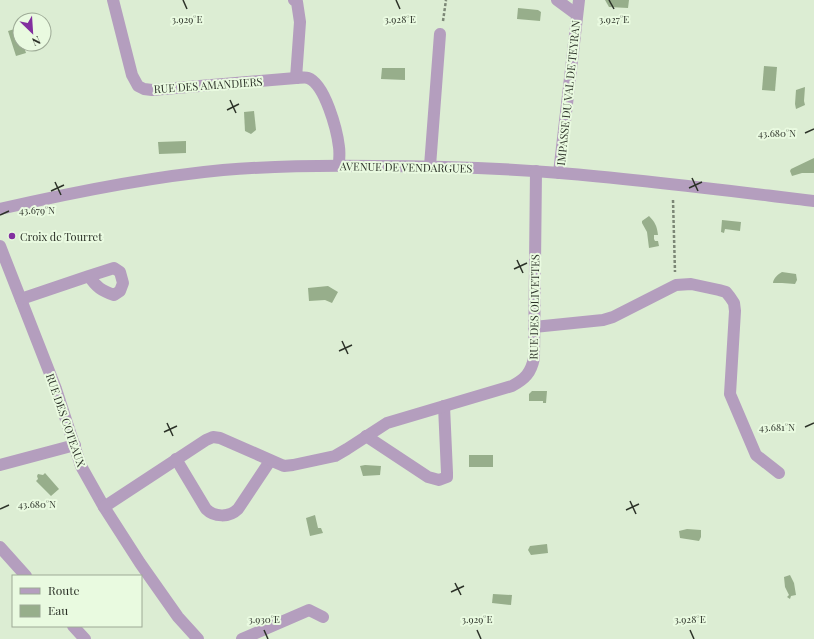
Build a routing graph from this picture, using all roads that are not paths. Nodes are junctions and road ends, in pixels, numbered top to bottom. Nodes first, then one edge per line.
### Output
1 (113, 0) edge
2 (294, 0) edge
3 (557, 0) edge
4 (579, 0) edge
5 (576, 14) junction
6 (440, 34) road end
7 (296, 78) junction
8 (339, 165) junction
9 (430, 166) junction
10 (536, 172) junction
11 (560, 173) junction
12 (814, 201) edge
13 (0, 209) edge
14 (0, 246) edge
15 (89, 276) dead end
16 (22, 299) junction
17 (534, 327) junction
18 (444, 406) junction
19 (366, 436) junction
20 (75, 446) junction
21 (176, 460) junction
22 (270, 460) junction
23 (0, 465) edge
24 (780, 473) dead end
25 (104, 507) junction
26 (0, 547) edge
27 (25, 575) edge
28 (323, 617) dead end
29 (74, 627) edge
30 (85, 639) edge
31 (198, 639) edge
32 (242, 639) edge

1 - 7 street, RUE DES AMANDIERS
2 - 7 street
3 - 5 street, IMPASSE DU VAL DE TEYRAN
4 - 5 street, IMPASSE DU VAL DE TEYRAN
5 - 11 street, IMPASSE DU VAL DE TEYRAN
6 - 9 street
7 - 8 street, RUE DES AMANDIERS
8 - 9 street, AVENUE DE VENDARGUES
8 - 13 street, AVENUE DE VENDARGUES
9 - 10 street, AVENUE DE VENDARGUES
10 - 11 street, AVENUE DE VENDARGUES
10 - 17 street, RUE DES OLIVETTES
11 - 12 street, AVENUE DE VENDARGUES
14 - 16 street, RUE DES COTEAUX
15 - 16 street
16 - 20 street, RUE DES COTEAUX
17 - 18 street, RUE DES OLIVETTES
17 - 24 street
18 - 19 street, RUE DES OLIVETTES
18 - 19 street
19 - 22 street, RUE DES OLIVETTES
20 - 23 street
20 - 25 street, RUE DES COTEAUX
21 - 22 street, RUE DES OLIVETTES
21 - 22 street
21 - 25 street, RUE DES OLIVETTES
25 - 31 street, RUE DES COTEAUX
26 - 27 street
28 - 32 street
29 - 30 street

